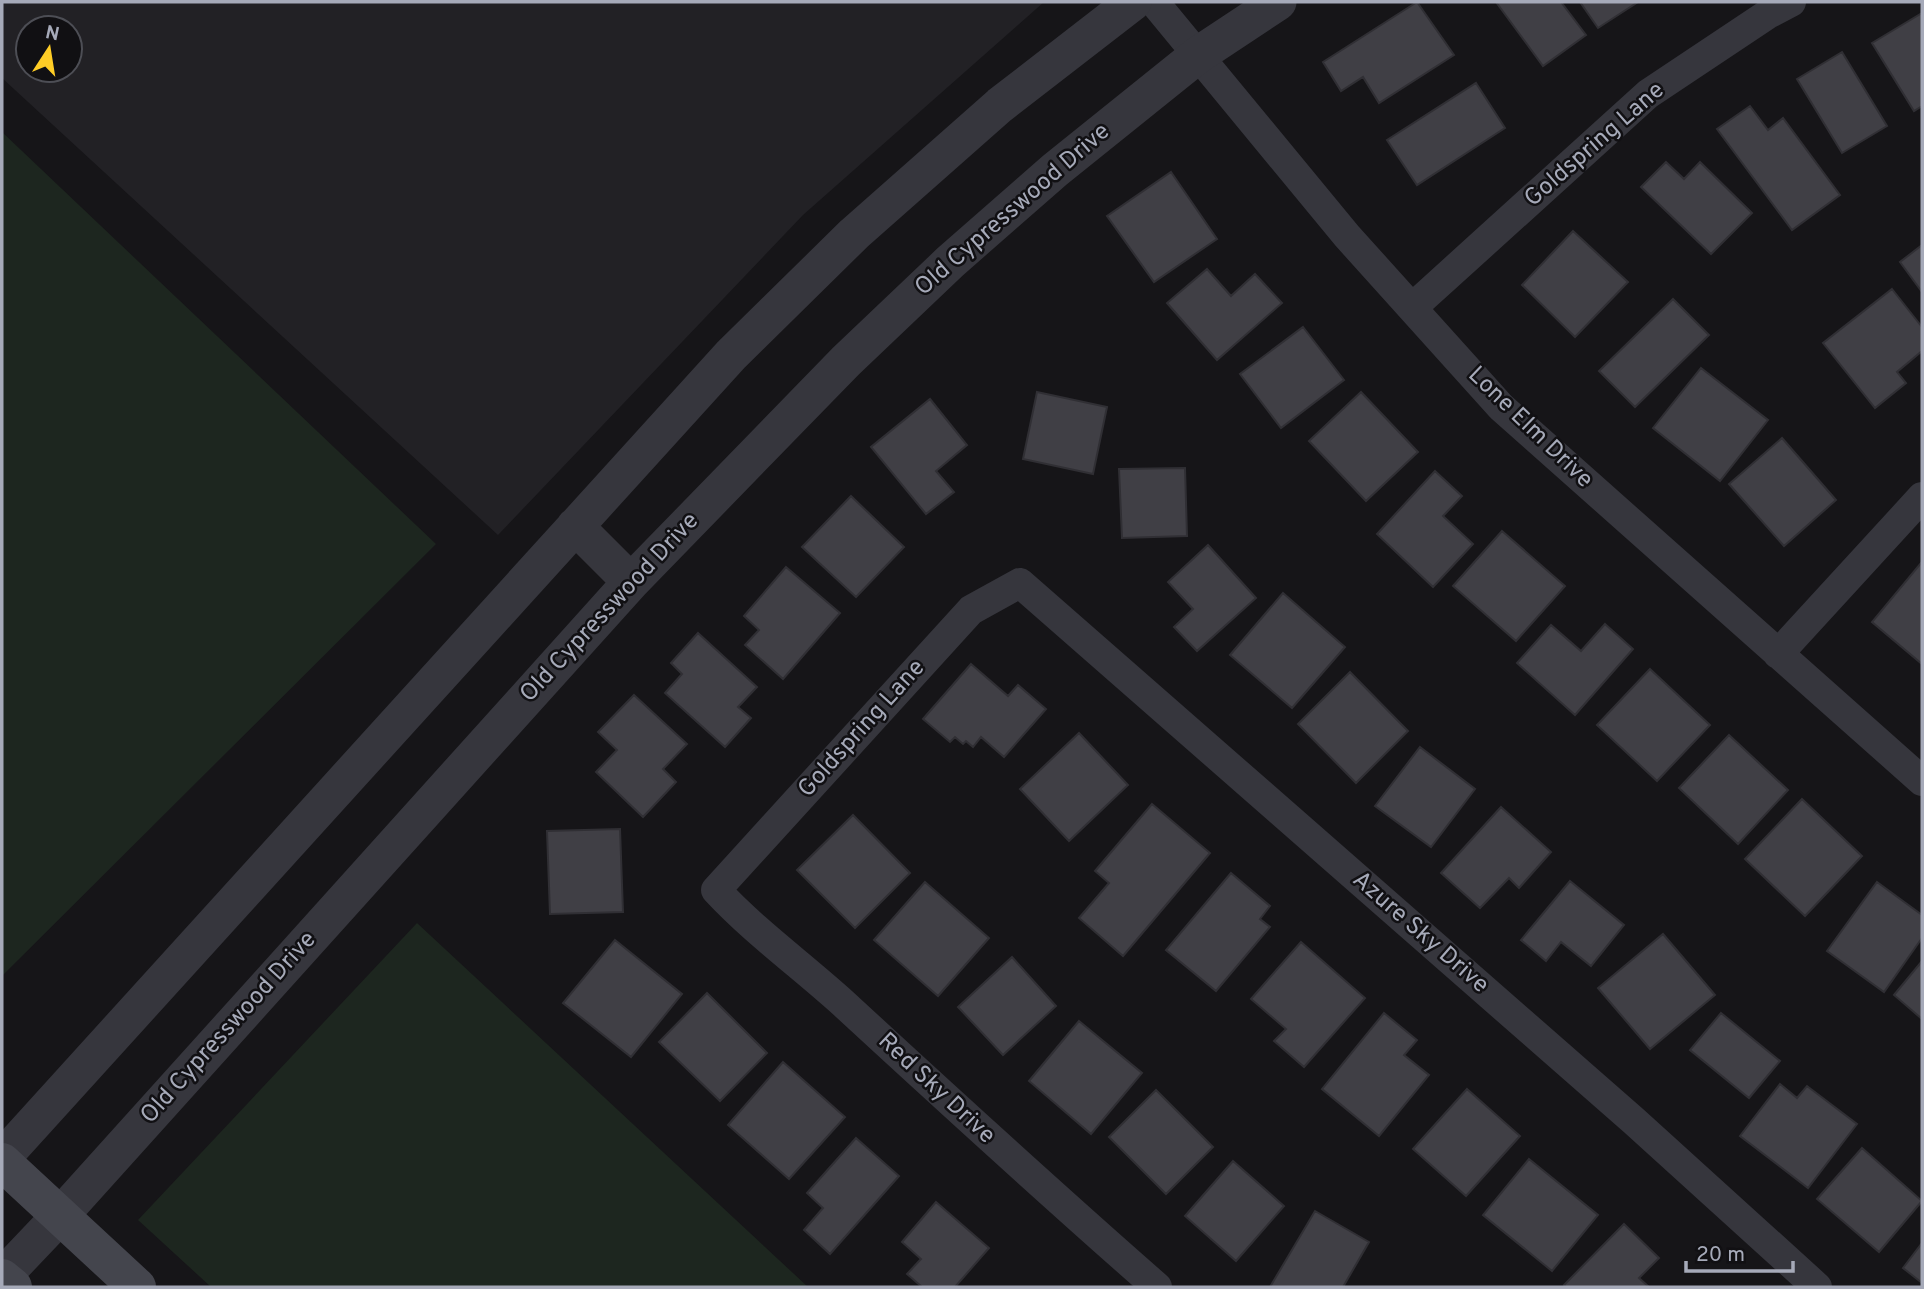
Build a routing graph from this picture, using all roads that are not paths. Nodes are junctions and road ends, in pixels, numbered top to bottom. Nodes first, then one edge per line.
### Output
1 (1133, 2) edge
2 (1154, 2) edge
3 (1278, 2) edge
4 (1791, 2) edge
5 (1198, 55) junction
6 (1413, 307) junction
7 (1922, 497) edge
8 (575, 526) junction
9 (631, 582) junction
10 (1020, 583) joint
11 (1778, 654) junction
12 (1922, 781) edge
13 (716, 890) joint
14 (2, 1160) edge
15 (59, 1217) junction
16 (2, 1277) edge
17 (13, 1287) edge
18 (137, 1287) edge
19 (1157, 1287) edge
20 (1817, 1287) edge

1 - 8 street
2 - 5 street, Lone Elm Drive
3 - 5 street, Old Cypresswood Drive
4 - 6 street, Goldspring Lane
5 - 6 street, Lone Elm Drive
5 - 9 street, Old Cypresswood Drive
6 - 11 street, Lone Elm Drive
7 - 11 street
8 - 9 street
8 - 14 street
9 - 15 street, Old Cypresswood Drive
10 - 13 street, Goldspring Lane
10 - 20 street, Azure Sky Drive
11 - 12 street, Lone Elm Drive
13 - 19 street, Red Sky Drive
14 - 15 main road
15 - 16 street, Old Cypresswood Drive
15 - 18 main road
16 - 17 main road

